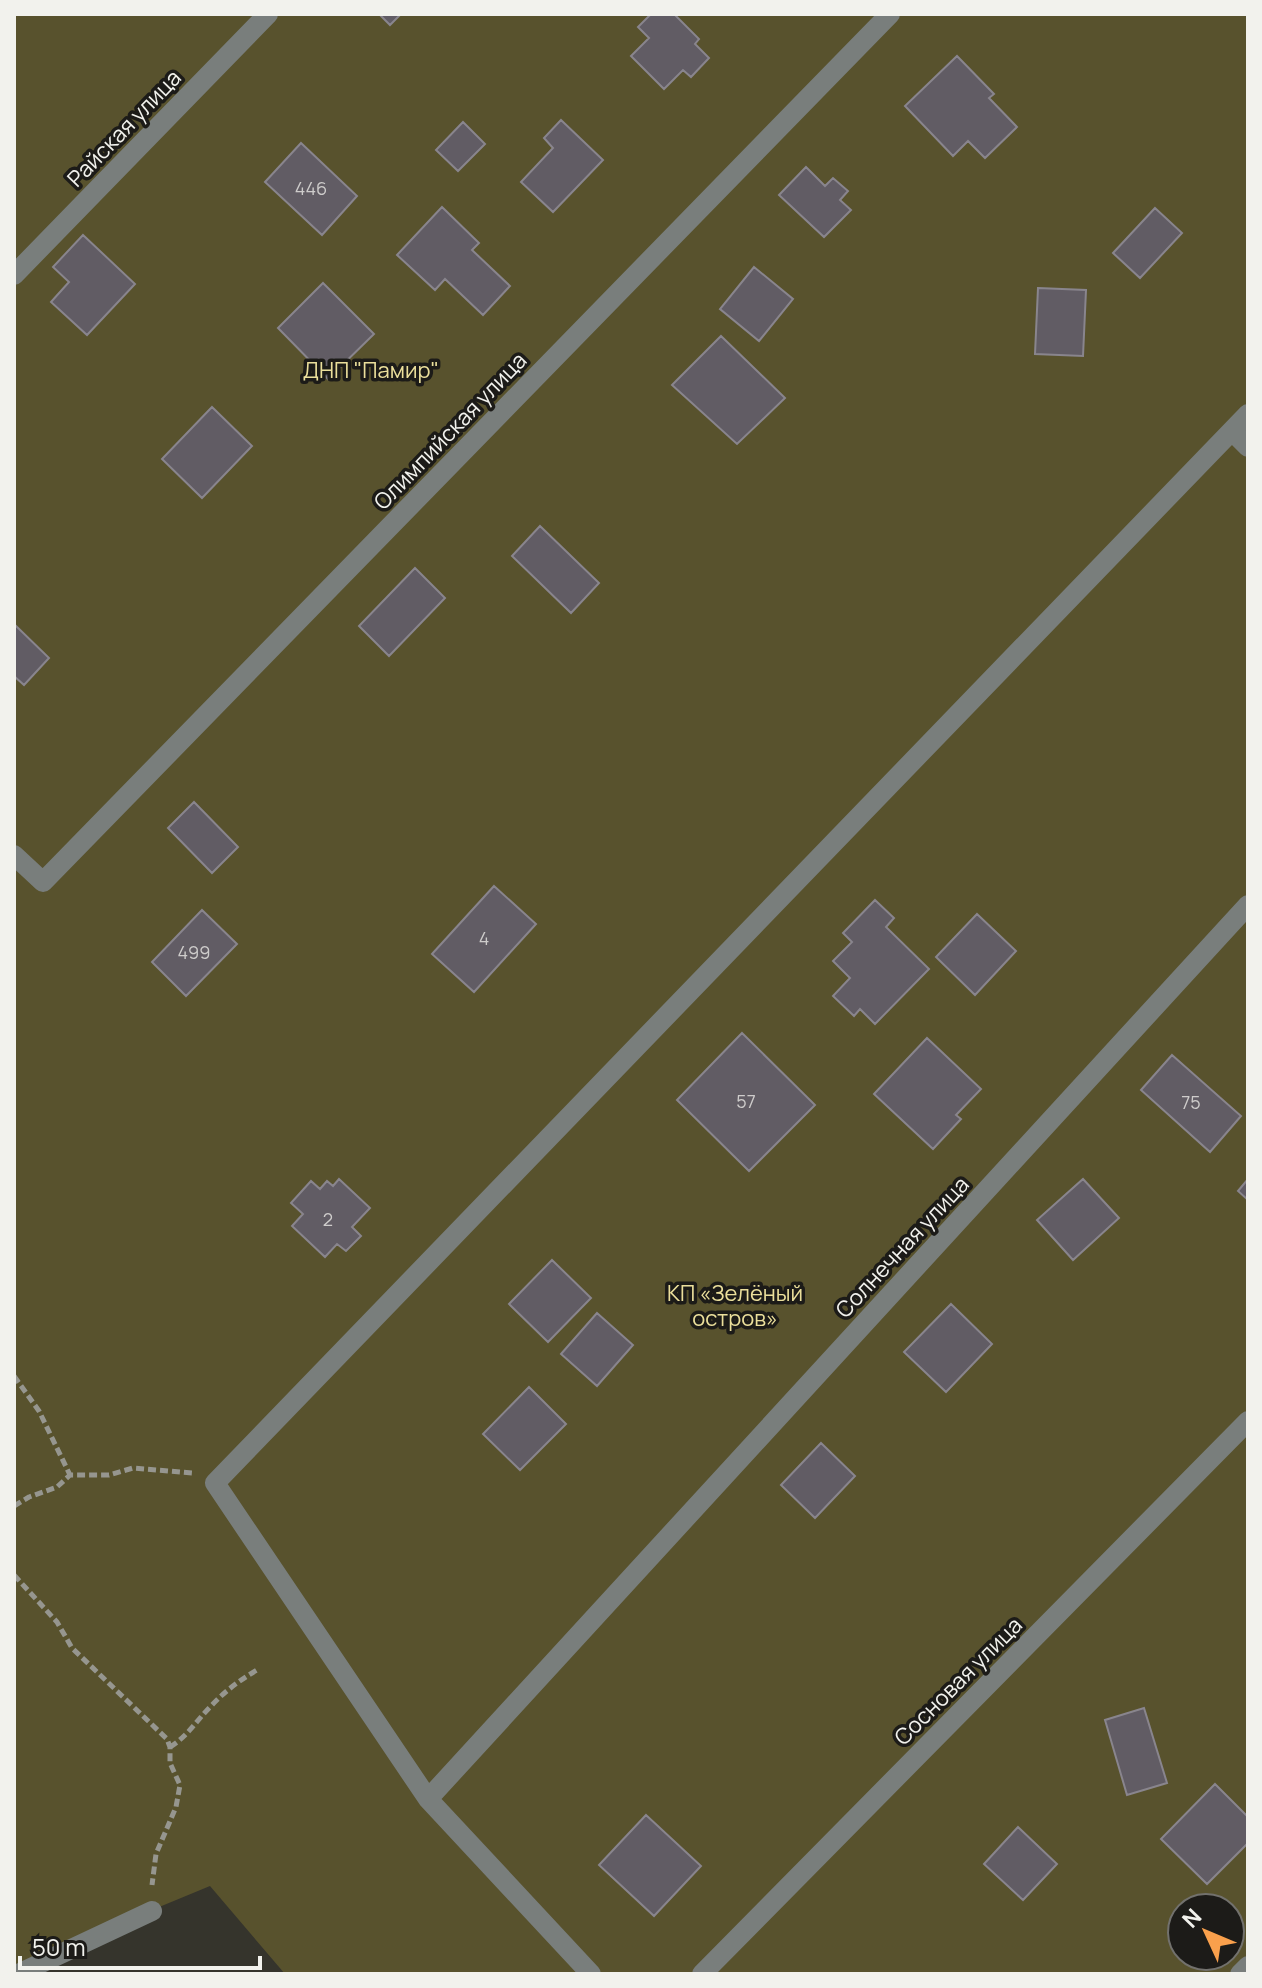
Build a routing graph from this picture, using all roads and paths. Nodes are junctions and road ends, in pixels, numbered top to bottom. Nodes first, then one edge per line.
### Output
1 (268, 14) edge
2 (890, 14) edge
3 (14, 275) edge
4 (1248, 414) edge
5 (1232, 431) junction
6 (1248, 447) edge
7 (14, 855) edge
8 (1248, 905) edge
9 (14, 1376) edge
10 (1248, 1421) edge
11 (70, 1475) junction
12 (218, 1487) junction
13 (14, 1506) edge
14 (14, 1575) edge
15 (257, 1670) dead end
16 (170, 1747) junction
17 (428, 1799) junction
18 (152, 1911) joint
19 (1248, 1966) edge
20 (18, 1974) edge
21 (591, 1974) edge
22 (702, 1974) edge
23 (1240, 1974) edge

1 - 3 street, Райская улица
2 - 7 street, Олимпийская улица
4 - 5 street
5 - 6 street
5 - 12 street
8 - 17 street, Солнечная улица
9 - 11 path
10 - 22 street, Сосновая улица
11 - 12 path
11 - 13 path
12 - 17 street
14 - 16 path
15 - 16 path
16 - 18 path
17 - 21 street
18 - 20 street
19 - 23 street

